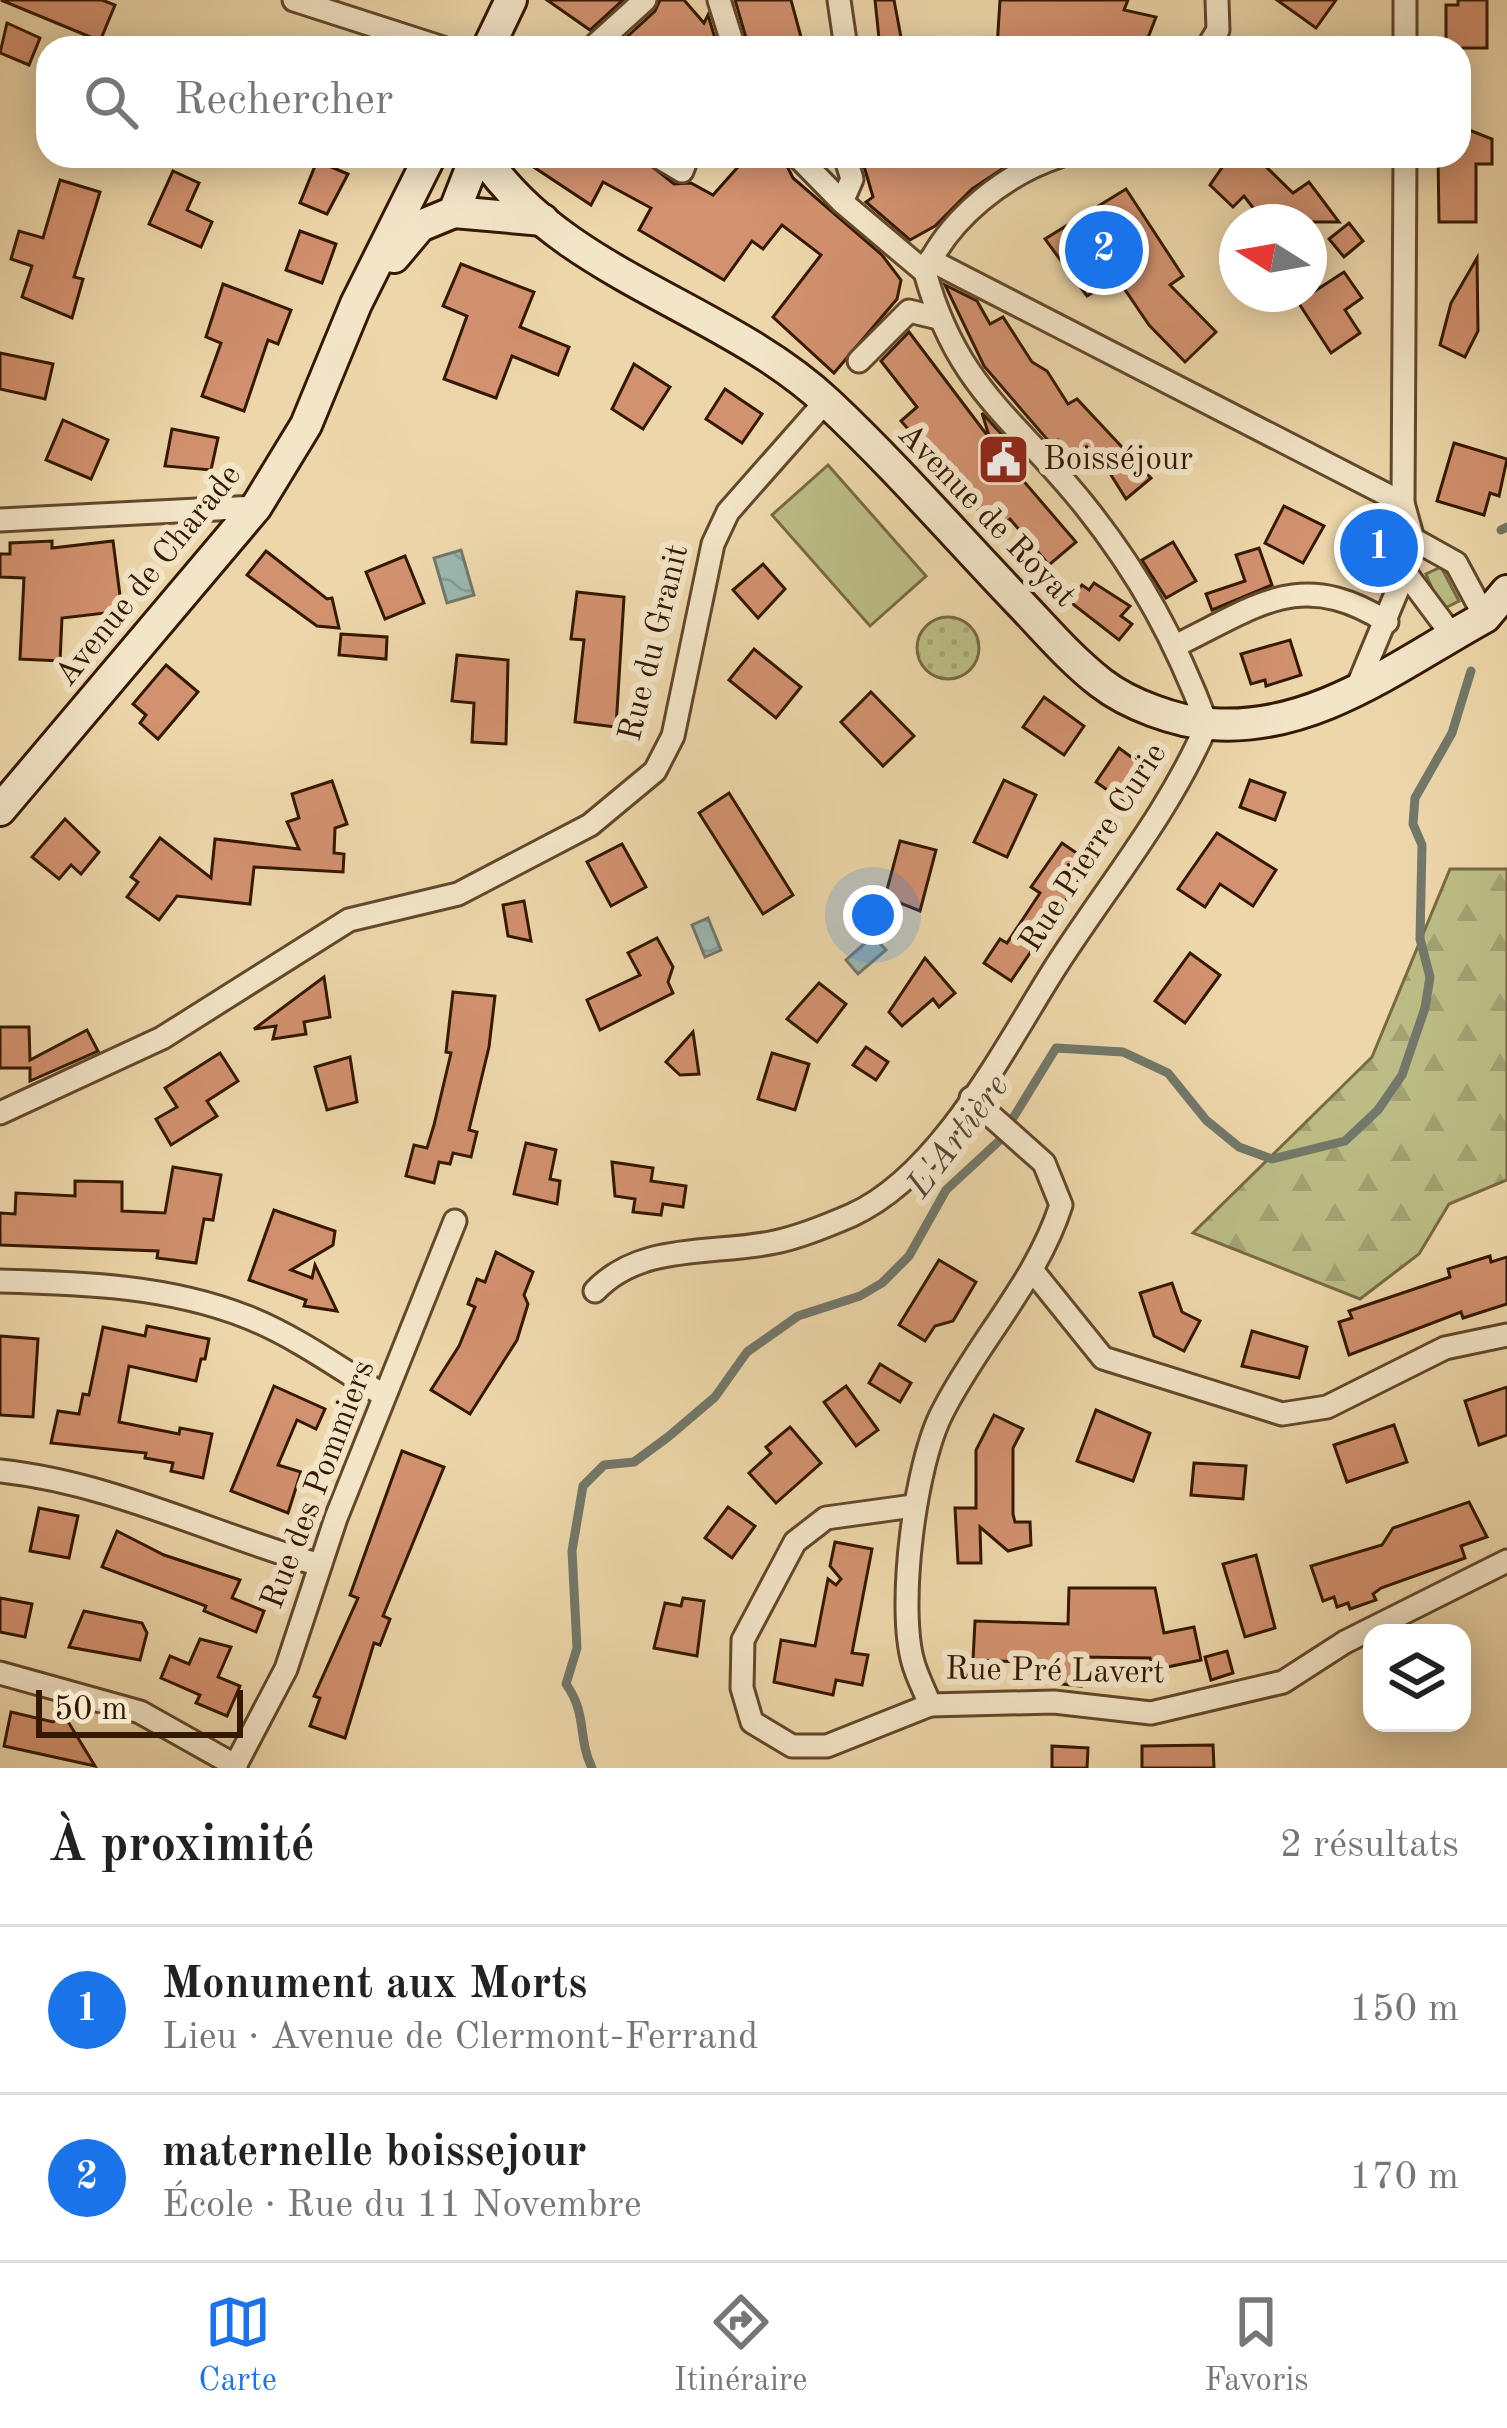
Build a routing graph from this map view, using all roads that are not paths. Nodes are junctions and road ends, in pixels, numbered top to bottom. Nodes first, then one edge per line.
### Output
1 (294, 0) edge
2 (512, 0) edge
3 (645, 0) edge
4 (719, 0) edge
5 (839, 0) edge
6 (1217, 0) edge
7 (1405, 0) edge
8 (406, 36) edge
9 (494, 36) edge
10 (615, 36) edge
11 (730, 36) edge
12 (844, 36) edge
13 (1214, 36) edge
14 (1405, 36) edge
15 (424, 168) edge
16 (474, 168) edge
17 (489, 168) edge
18 (809, 168) edge
19 (849, 168) edge
20 (1025, 168) edge
21 (1405, 168) edge
22 (842, 202) junction
23 (454, 212) junction
24 (545, 220) junction
25 (928, 266) junction
26 (356, 304) junction
27 (938, 318) junction
28 (859, 361) dead end
29 (826, 401) junction
30 (1403, 502) junction
31 (256, 507) junction
32 (0, 520) edge
33 (1413, 538) junction
34 (1405, 572) junction
35 (1507, 591) edge
36 (1496, 617) edge
37 (1387, 622) junction
38 (1452, 635) junction
39 (1177, 645) junction
40 (1356, 690) junction
41 (1207, 724) junction
42 (0, 810) edge
43 (971, 1098) junction
44 (0, 1113) edge
45 (455, 1221) dead end
46 (1032, 1270) junction
47 (0, 1281) edge
48 (595, 1291) dead end
49 (1507, 1335) edge
50 (383, 1395) junction
51 (0, 1471) edge
52 (913, 1506) junction
53 (1507, 1561) edge
54 (320, 1564) junction
55 (0, 1673) edge
56 (930, 1705) junction
57 (235, 1767) edge

1 - 8 street
2 - 9 main road
3 - 10 street
4 - 11 street
5 - 12 street
6 - 13 street
7 - 14 street
15 - 26 main road, Avenue de Charade
16 - 23 main road
17 - 24 main road, Avenue de Royat
18 - 22 street
19 - 22 street
20 - 25 street
21 - 30 street
22 - 25 street
23 - 24 main road
23 - 26 main road, Avenue de Charade
24 - 29 main road, Avenue de Royat
25 - 27 street, Rue Pierre Curie
25 - 30 street
26 - 31 main road, Avenue de Charade
27 - 28 street
27 - 39 street, Rue Pierre Curie
29 - 41 main road, Avenue de Royat
29 - 44 street, Rue du Granit
30 - 33 street
31 - 32 street
31 - 42 main road, Avenue de Charade
33 - 34 street
33 - 36 street
34 - 37 street
34 - 38 street
35 - 36 main road, Avenue de Royat
36 - 38 main road, Avenue de Royat
37 - 39 street
37 - 40 street
38 - 40 main road, Avenue de Royat
39 - 41 street, Rue Pierre Curie
40 - 41 main road, Avenue de Royat
41 - 43 street, Rue Pierre Curie
43 - 46 street, Rue Pré Lavert
43 - 48 street, Rue Pierre Curie
45 - 50 street, Rue des Pommiers
46 - 49 street
46 - 52 street, Rue Pré Lavert
47 - 50 street
50 - 54 street, Rue des Pommiers
51 - 54 street
52 - 56 street, Rue Pré Lavert
52 - 56 street
53 - 56 street, Rue Pré Lavert
54 - 57 street, Rue des Pommiers
55 - 57 street

